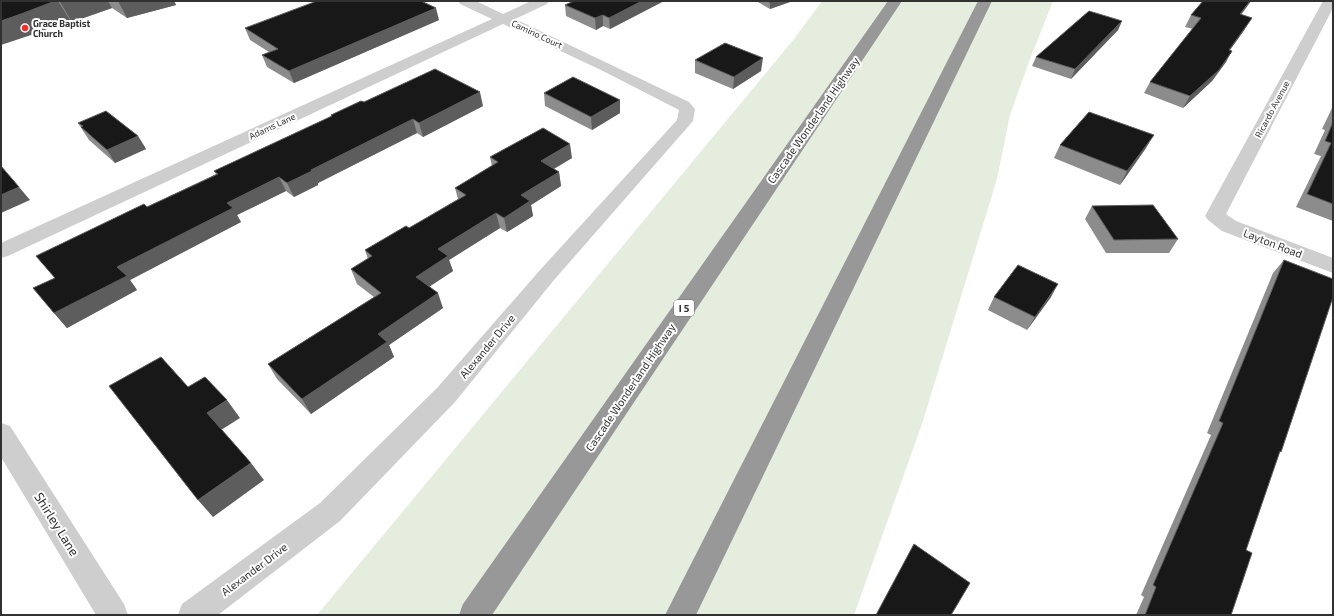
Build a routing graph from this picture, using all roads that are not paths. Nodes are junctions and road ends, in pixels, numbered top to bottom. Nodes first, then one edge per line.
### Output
1 (465, 1) edge
2 (542, 1) edge
3 (895, 1) edge
4 (984, 1) edge
5 (1330, 3) edge
6 (504, 19) junction
7 (608, 68) joint
8 (1215, 216) joint
9 (1, 251) edge
10 (1333, 266) edge
11 (1, 434) edge
12 (113, 615) edge
13 (193, 615) edge
14 (474, 615) edge
15 (680, 615) edge

1 - 6 street, Camino Court
2 - 6 street, Adams Lane
3 - 14 highway, Cascade Wonderland Highway / I 5
4 - 15 highway
5 - 8 street, Ricardo Avenue
6 - 7 street, Camino Court
6 - 9 street, Adams Lane
7 - 13 street, Alexander Drive
8 - 10 street, Layton Road
11 - 12 street, Shirley Lane

